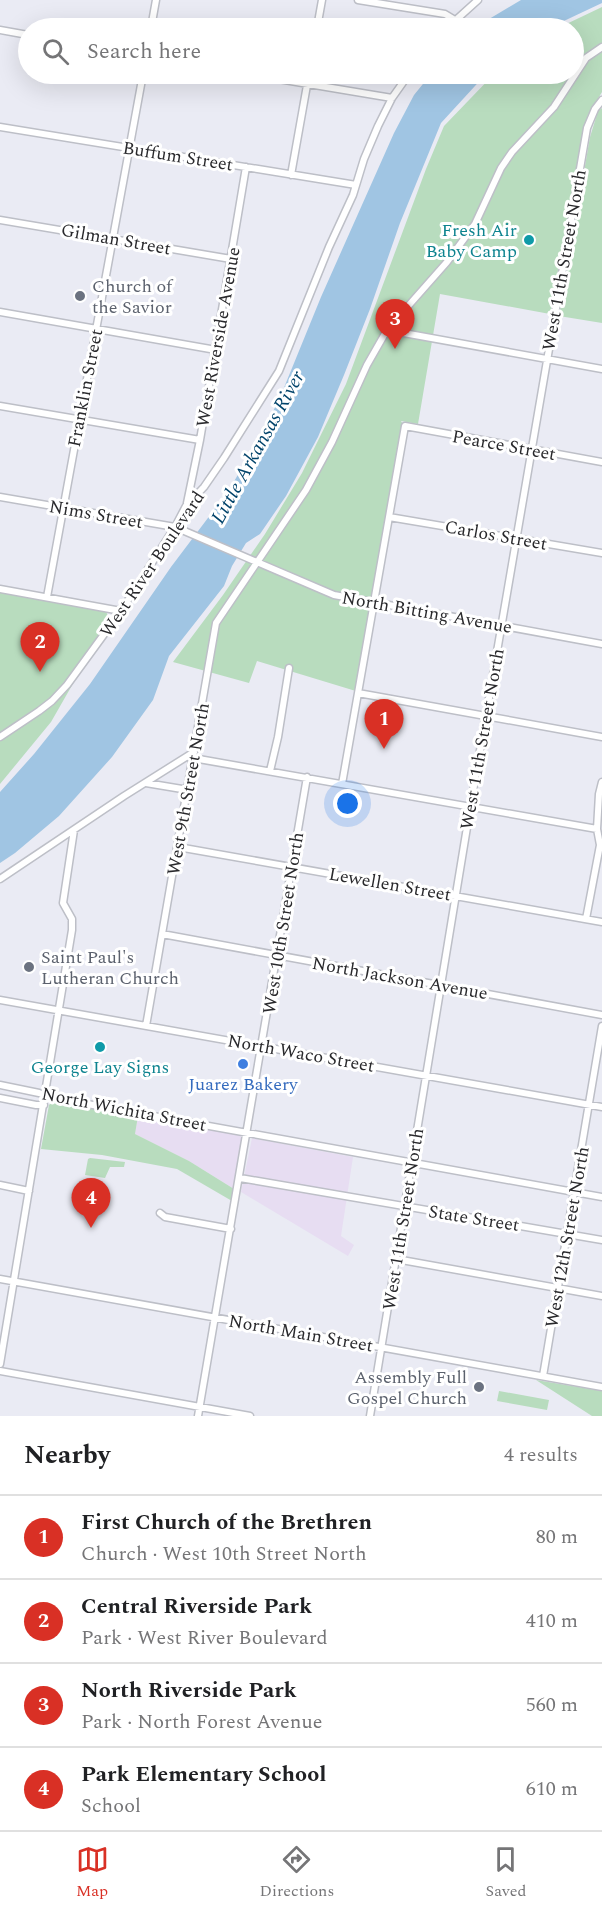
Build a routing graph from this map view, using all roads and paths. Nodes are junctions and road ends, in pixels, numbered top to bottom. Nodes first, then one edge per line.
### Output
1 (156, 0) edge
2 (322, 0) edge
3 (358, 0) edge
4 (478, 0) edge
5 (153, 18) edge
6 (319, 18) edge
7 (452, 18) edge
8 (457, 18) edge
9 (0, 30) edge
10 (18, 33) edge
11 (602, 47) edge
12 (584, 61) edge
13 (141, 84) edge
14 (308, 84) edge
15 (314, 84) edge
16 (402, 84) edge
17 (569, 84) edge
18 (392, 98) junction
19 (602, 100) edge
20 (0, 127) edge
21 (130, 148) junction
22 (246, 167) junction
23 (291, 175) junction
24 (356, 185) junction
25 (0, 220) edge
26 (113, 239) junction
27 (231, 258) junction
28 (0, 312) edge
29 (96, 328) junction
30 (387, 330) junction
31 (216, 350) junction
32 (547, 360) junction
33 (602, 369) edge
34 (0, 406) edge
35 (79, 419) junction
36 (200, 440) junction
37 (532, 450) junction
38 (602, 462) edge
39 (0, 497) edge
40 (186, 506) junction
41 (63, 508) junction
42 (389, 517) junction
43 (175, 527) junction
44 (517, 539) junction
45 (602, 553) edge
46 (256, 563) junction
47 (0, 589) edge
48 (47, 597) junction
49 (374, 603) junction
50 (121, 611) junction
51 (501, 626) junction
52 (602, 644) edge
53 (289, 668) dead end
54 (358, 693) junction
55 (486, 716) junction
56 (0, 737) edge
57 (602, 737) edge
58 (194, 755) junction
59 (270, 771) junction
60 (307, 777) junction
61 (602, 782) edge
62 (146, 783) junction
63 (342, 784) junction
64 (188, 790) junction
65 (470, 807) junction
66 (597, 829) junction
67 (74, 830) junction
68 (178, 847) junction
69 (292, 867) junction
70 (0, 879) edge
71 (455, 896) junction
72 (586, 919) junction
73 (602, 922) edge
74 (162, 934) junction
75 (278, 956) junction
76 (440, 986) junction
77 (0, 1000) edge
78 (60, 1011) junction
79 (602, 1015) edge
80 (146, 1026) junction
81 (602, 1026) edge
82 (262, 1047) junction
83 (426, 1075) junction
84 (0, 1085) edge
85 (46, 1096) junction
86 (0, 1098) edge
87 (589, 1104) junction
88 (44, 1105) junction
89 (602, 1107) edge
90 (247, 1133) junction
91 (411, 1163) junction
92 (240, 1178) junction
93 (0, 1185) edge
94 (29, 1191) junction
95 (575, 1192) junction
96 (602, 1197) edge
97 (404, 1207) junction
98 (160, 1213) dead end
99 (231, 1229) junction
100 (568, 1233) junction
101 (602, 1240) edge
102 (396, 1259) junction
103 (0, 1279) edge
104 (14, 1281) junction
105 (558, 1288) junction
106 (602, 1296) edge
107 (215, 1318) junction
108 (382, 1347) junction
109 (0, 1364) edge
110 (0, 1371) edge
111 (543, 1376) junction
112 (602, 1388) edge
113 (200, 1407) junction
114 (198, 1416) edge
115 (250, 1416) edge
116 (370, 1416) edge

1 - 5 street
2 - 6 street
3 - 7 street
4 - 8 street
9 - 10 street
11 - 12 street, West 9th Street North
13 - 21 street, Franklin Street
14 - 23 street
15 - 18 street
16 - 18 street, West River Boulevard
17 - 30 street, West 9th Street North
18 - 24 street, West River Boulevard
19 - 32 street, West 11th Street North
20 - 21 street, Buffum Street
21 - 22 street, Buffum Street
21 - 26 street, Franklin Street
22 - 23 street, Buffum Street
22 - 27 street, West Riverside Avenue
23 - 24 street, Buffum Street
24 - 40 street, West River Boulevard
25 - 26 street, Gilman Street
26 - 27 street, Gilman Street
26 - 29 street, Franklin Street
27 - 31 street, West Riverside Avenue
28 - 29 street
29 - 31 street
29 - 35 street, Franklin Street
30 - 32 street
30 - 46 street, West 9th Street North
31 - 36 street, West Riverside Avenue
32 - 33 street
32 - 37 street, West 11th Street North
34 - 35 street
35 - 36 street
35 - 41 street, Franklin Street
36 - 40 street, West Riverside Avenue
37 - 38 street, Pearce Street
37 - 42 street, Pearce Street
37 - 44 street, West 11th Street North
39 - 41 street, Nims Street
40 - 43 street, West River Boulevard
41 - 43 street, Nims Street
41 - 48 street, Franklin Street
42 - 44 street, Carlos Street
42 - 49 street
43 - 46 street, Nims Street
43 - 50 street, West River Boulevard
44 - 45 street, Carlos Street
44 - 51 street, West 11th Street North
46 - 49 street, North Bitting Avenue
46 - 58 street, West 9th Street North
47 - 48 street
48 - 50 street
49 - 51 street, North Bitting Avenue
49 - 54 street
50 - 56 street, West River Boulevard
51 - 52 street, North Bitting Avenue
51 - 55 street, West 11th Street North
53 - 59 street
54 - 55 street
54 - 63 street
55 - 57 street
55 - 65 street, West 11th Street North
58 - 59 street
58 - 62 street
58 - 64 street, West 9th Street North
59 - 60 street
60 - 63 street
60 - 69 street, West 10th Street North
61 - 66 street
62 - 64 street
62 - 67 street
63 - 65 street
64 - 68 street, West 9th Street North
65 - 66 street
65 - 71 street, West 11th Street North
66 - 72 street
67 - 70 street
67 - 78 street
68 - 69 street, Lewellen Street
68 - 74 street, West 9th Street North
69 - 71 street, Lewellen Street
69 - 75 street, West 10th Street North
71 - 72 street, Lewellen Street
71 - 76 street, West 11th Street North
72 - 73 street, Lewellen Street
74 - 75 street, North Jackson Avenue
74 - 80 street, West 9th Street North
75 - 76 street, North Jackson Avenue
75 - 82 street, West 10th Street North
76 - 79 street, North Jackson Avenue
76 - 83 street, West 11th Street North
77 - 78 street, North Waco Street
78 - 80 street, North Waco Street
78 - 85 street
80 - 82 street, North Waco Street
81 - 87 street, West 12th Street North
82 - 83 street, North Waco Street
82 - 90 street, West 10th Street North
83 - 87 street, North Waco Street
83 - 91 street, West 11th Street North
84 - 85 street, North Wichita Street
85 - 88 street
85 - 90 street, North Wichita Street
86 - 88 street, North Wichita Street
87 - 89 street, North Waco Street
87 - 95 street, West 12th Street North
88 - 94 street
90 - 91 street, North Wichita Street
90 - 92 street, West 10th Street North
91 - 95 street, North Wichita Street
91 - 97 street, West 11th Street North
92 - 97 street, State Street
92 - 99 street, West 10th Street North
93 - 94 street
94 - 104 street
95 - 96 street, North Wichita Street
95 - 100 street, West 12th Street North
97 - 100 street, State Street
97 - 102 street, West 11th Street North
98 - 99 street
99 - 107 street, West 10th Street North
100 - 101 street, State Street
100 - 105 street, West 12th Street North
102 - 105 street
102 - 108 street, West 11th Street North
103 - 104 street, North Main Street
104 - 107 street, North Main Street
104 - 109 street
105 - 106 street
105 - 111 street, West 12th Street North
107 - 108 street, North Main Street
107 - 113 street, West 10th Street North
108 - 111 street, North Main Street
108 - 116 street, West 11th Street North
110 - 113 street
111 - 112 street, North Main Street
113 - 114 street, West 10th Street North
113 - 115 street

